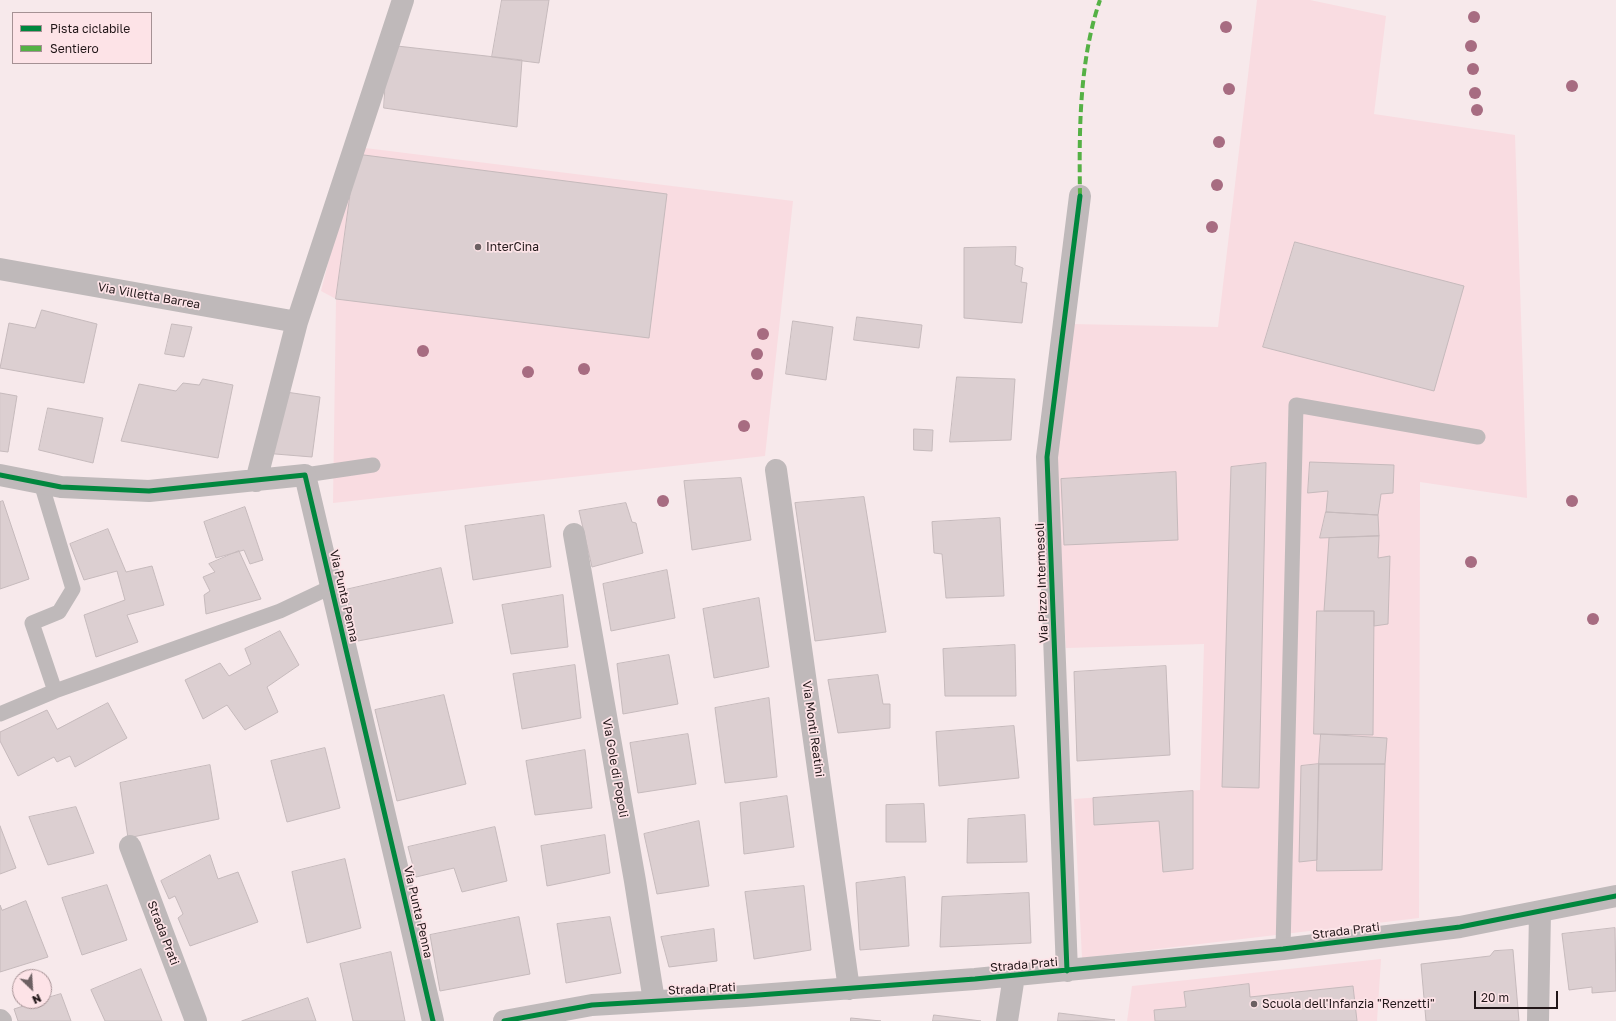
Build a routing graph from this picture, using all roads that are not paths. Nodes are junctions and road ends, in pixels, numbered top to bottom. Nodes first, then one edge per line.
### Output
1 (403, 0) edge
2 (1080, 196) dead end
3 (0, 269) edge
4 (297, 322) junction
5 (1478, 437) dead end
6 (373, 465) dead end
7 (776, 470) dead end
8 (0, 475) edge
9 (305, 475) junction
10 (256, 481) junction
11 (41, 483) junction
12 (574, 534) dead end
13 (331, 587) junction
14 (55, 691) junction
15 (0, 714) edge
16 (130, 846) dead end
17 (1616, 896) edge
18 (1540, 912) junction
19 (1283, 948) junction
20 (1067, 971) junction
21 (1014, 976) junction
22 (849, 989) junction
23 (654, 1001) junction
24 (196, 1021) edge
25 (432, 1021) edge
26 (504, 1021) edge
27 (1007, 1021) edge
28 (1538, 1021) edge

1 - 4 street
2 - 20 street, Via Pizzo Intermesoli
3 - 4 street, Via Villetta Barrea
4 - 10 street
5 - 19 lane
6 - 9 lane
7 - 22 street, Via Monti Reatini
8 - 11 street
9 - 10 street
9 - 13 street, Via Punta Penna
10 - 11 street
11 - 14 lane
12 - 23 street, Via Gole di Popoli
13 - 14 lane
13 - 25 street, Via Punta Penna
14 - 15 lane
16 - 24 street, Strada Prati
17 - 18 street, Strada Prati
18 - 19 street, Strada Prati
18 - 28 street
19 - 20 street, Strada Prati
20 - 21 street, Strada Prati
21 - 22 street, Strada Prati
21 - 27 street
22 - 23 street, Strada Prati
23 - 26 street, Strada Prati

